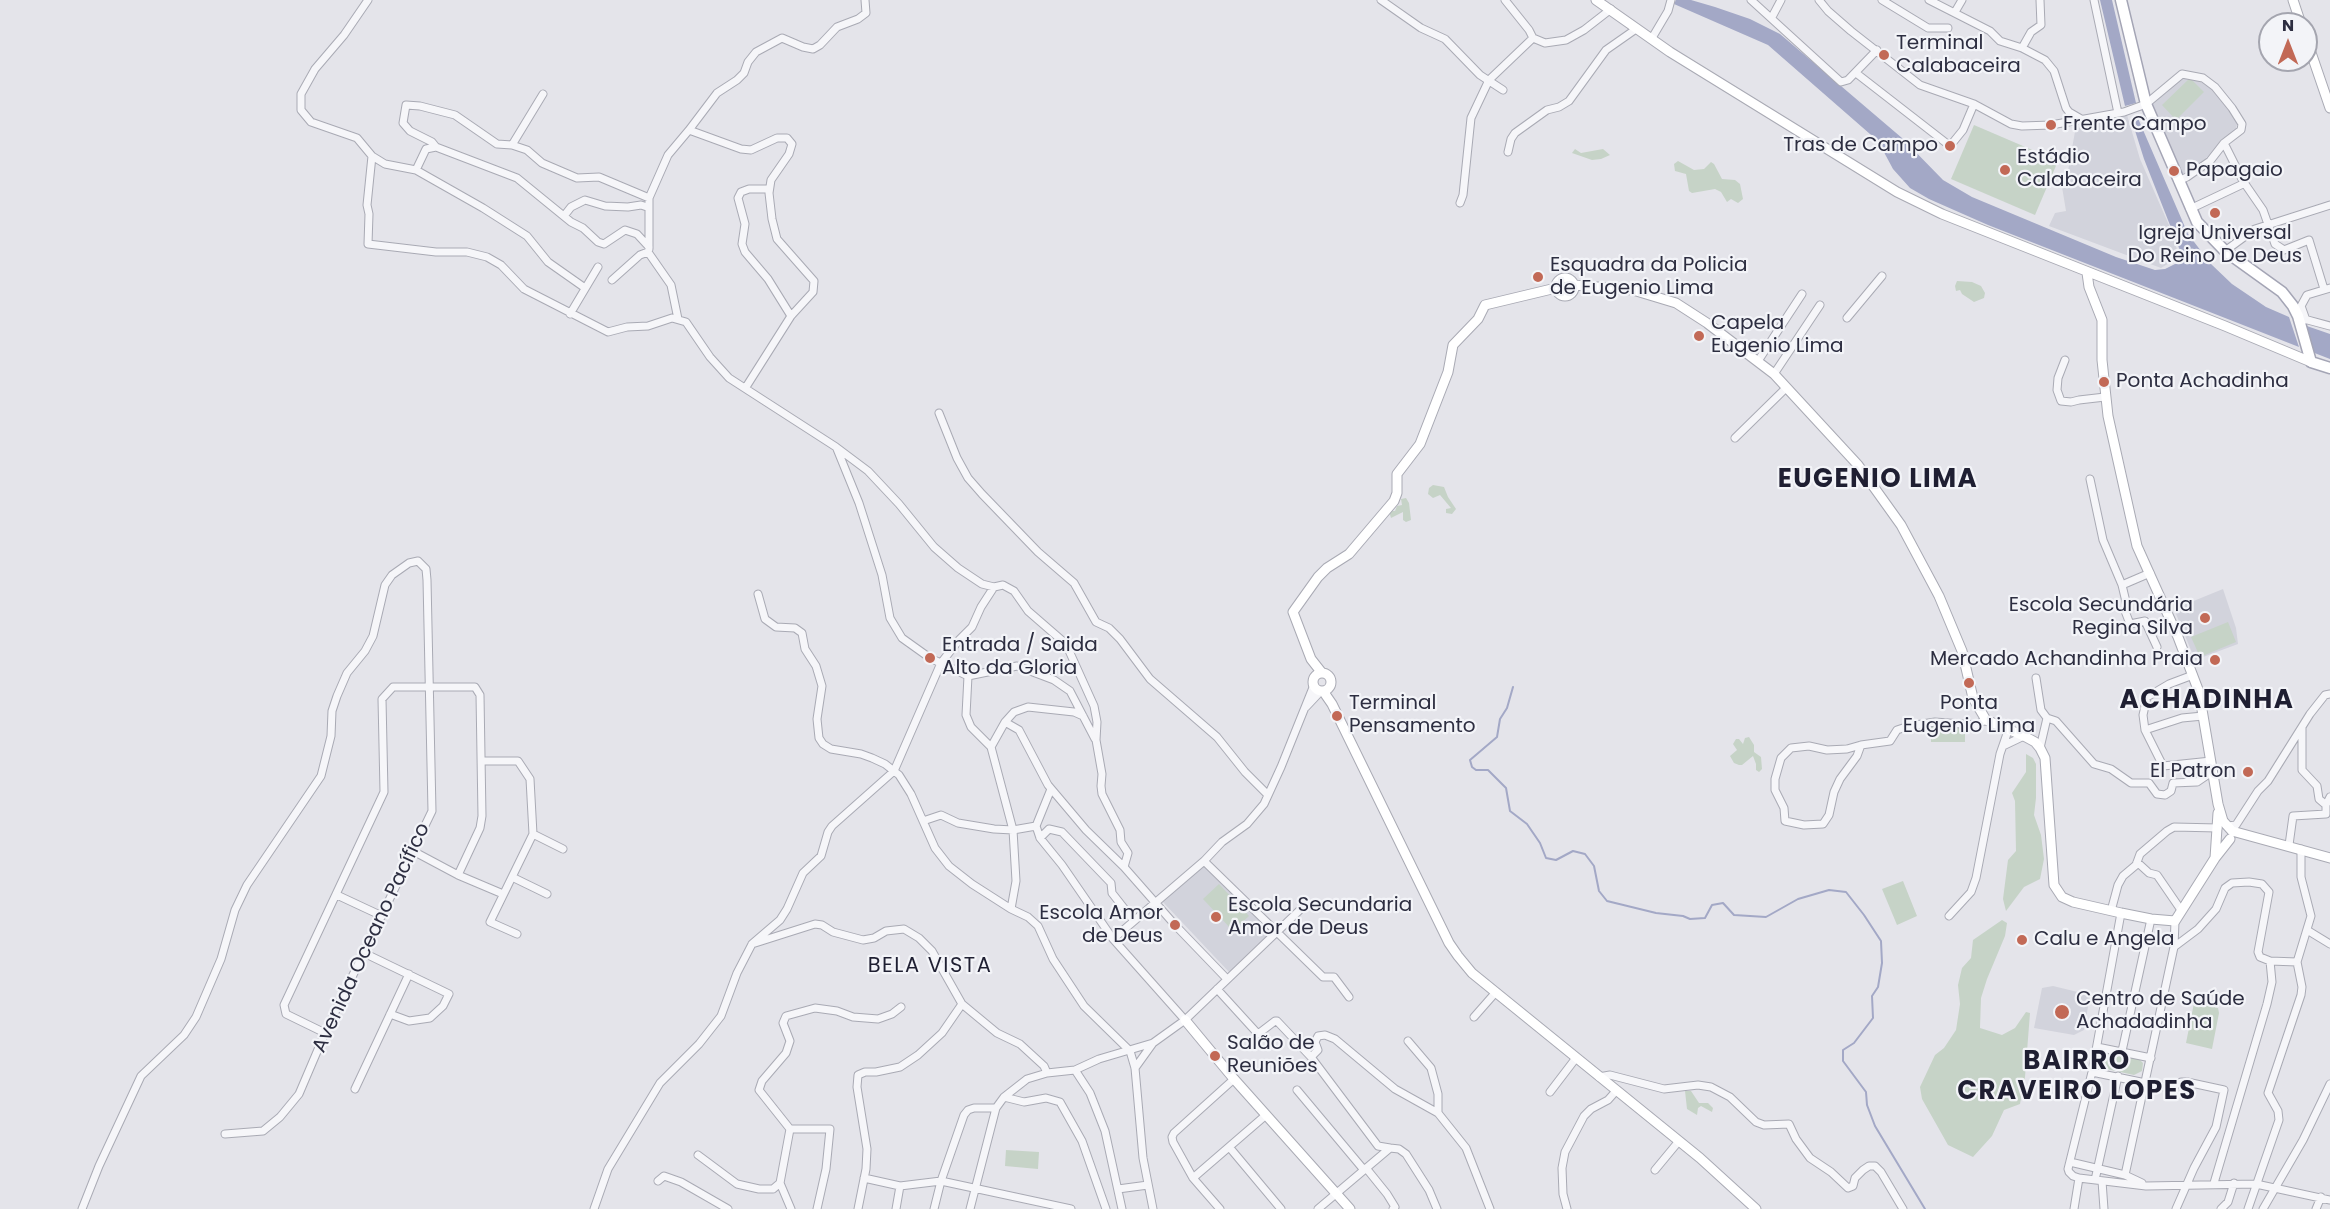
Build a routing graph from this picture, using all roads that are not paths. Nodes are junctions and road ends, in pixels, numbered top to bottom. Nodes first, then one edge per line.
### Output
1 (368, 0) edge
2 (865, 0) edge
3 (1505, 0) edge
4 (1596, 0) edge
5 (1671, 0) edge
6 (1751, 0) edge
7 (1781, 0) edge
8 (1819, 0) edge
9 (1882, 0) edge
10 (1929, 0) edge
11 (1962, 0) edge
12 (2040, 0) edge
13 (2094, 0) edge
14 (2121, 0) edge
15 (1386, 2) edge
16 (1611, 9) junction
17 (1955, 12) junction
18 (1772, 17) junction
19 (1948, 28) dead end
20 (1636, 29) junction
21 (1533, 38) junction
22 (1652, 38) junction
23 (2022, 48) junction
24 (1877, 50) junction
25 (2318, 72) edge
26 (1856, 73) junction
27 (1489, 80) junction
28 (1503, 90) dead end
29 (543, 94) dead end
30 (1974, 104) junction
31 (2143, 106) junction
32 (2330, 108) edge
33 (2121, 113) junction
34 (2081, 119) junction
35 (689, 130) junction
36 (2224, 143) junction
37 (512, 145) junction
38 (436, 147) junction
39 (1508, 152) dead end
40 (372, 156) junction
41 (416, 170) junction
42 (2178, 181) junction
43 (2245, 183) junction
44 (769, 189) junction
45 (648, 198) junction
46 (1460, 203) dead end
47 (2330, 205) edge
48 (647, 207) junction
49 (2190, 209) junction
50 (564, 216) junction
51 (2268, 224) junction
52 (649, 249) junction
53 (2224, 251) junction
54 (598, 267) dead end
55 (2087, 273) junction
56 (1882, 276) dead end
57 (612, 280) dead end
58 (1574, 285) junction
59 (585, 288) junction
60 (1556, 288) junction
61 (2327, 289) edge
62 (1802, 294) dead end
63 (1821, 305) dead end
64 (570, 314) junction
65 (2299, 314) junction
66 (791, 316) junction
67 (1847, 318) dead end
68 (678, 319) junction
69 (2330, 326) edge
70 (2310, 359) junction
71 (2065, 360) dead end
72 (1758, 361) junction
73 (2330, 368) edge
74 (1773, 374) junction
75 (746, 387) junction
76 (1786, 388) junction
77 (2105, 397) junction
78 (939, 413) dead end
79 (1735, 438) dead end
80 (836, 447) junction
81 (2090, 479) dead end
82 (2150, 573) junction
83 (2122, 585) junction
84 (994, 587) junction
85 (758, 594) dead end
86 (2157, 647) dead end
87 (941, 663) junction
88 (2193, 675) junction
89 (968, 676) junction
90 (2036, 678) dead end
91 (1331, 683) junction
92 (1319, 684) junction
93 (430, 687) junction
94 (2330, 694) edge
95 (1332, 704) junction
96 (1083, 716) junction
97 (2203, 716) junction
98 (2047, 718) junction
99 (1986, 720) junction
100 (1005, 722) junction
101 (2302, 727) junction
102 (2008, 728) junction
103 (2145, 730) junction
104 (2024, 736) junction
105 (1096, 740) junction
106 (1861, 745) junction
107 (2003, 746) junction
108 (992, 747) junction
109 (2040, 748) junction
110 (482, 761) junction
111 (2211, 761) junction
112 (894, 771) junction
113 (2213, 771) junction
114 (1051, 789) junction
115 (1268, 795) junction
116 (2330, 797) edge
117 (2326, 805) junction
118 (2328, 814) edge
119 (923, 822) junction
120 (1036, 826) junction
121 (1013, 830) junction
122 (2225, 831) junction
123 (533, 834) junction
124 (1040, 838) junction
125 (1121, 842) junction
126 (2289, 845) junction
127 (563, 849) dead end
128 (2301, 849) junction
129 (413, 851) junction
130 (1110, 853) junction
131 (2215, 858) junction
132 (2330, 858) edge
133 (1204, 861) junction
134 (2138, 862) junction
135 (1124, 867) junction
136 (458, 875) junction
137 (512, 877) junction
138 (503, 894) junction
139 (548, 894) dead end
140 (337, 895) junction
141 (1156, 903) junction
142 (1305, 905) dead end
143 (1011, 909) junction
144 (2181, 910) junction
145 (2116, 912) junction
146 (382, 916) junction
147 (1949, 916) dead end
148 (2151, 919) junction
149 (1134, 921) junction
150 (2175, 921) junction
151 (2307, 930) junction
152 (1277, 932) junction
153 (517, 934) dead end
154 (1113, 939) junction
155 (752, 944) junction
156 (2330, 944) edge
157 (2174, 947) junction
158 (364, 953) junction
159 (2270, 961) junction
160 (2297, 962) junction
161 (409, 974) junction
162 (1227, 979) junction
163 (1217, 989) junction
164 (1496, 992) junction
165 (1349, 997) dead end
166 (962, 1004) junction
167 (901, 1007) dead end
168 (390, 1014) junction
169 (1474, 1017) dead end
170 (1185, 1020) junction
171 (325, 1033) junction
172 (1407, 1041) dead end
173 (1153, 1043) junction
174 (2097, 1047) junction
175 (1130, 1051) junction
176 (2122, 1052) junction
177 (1311, 1057) junction
178 (1576, 1058) junction
179 (2151, 1058) junction
180 (1135, 1068) junction
181 (1075, 1070) junction
182 (2092, 1072) junction
183 (1047, 1073) junction
184 (2118, 1076) junction
185 (1599, 1077) junction
186 (1234, 1079) junction
187 (2146, 1081) junction
188 (2330, 1084) edge
189 (355, 1089) dead end
190 (1297, 1090) dead end
191 (1616, 1091) junction
192 (1550, 1092) dead end
193 (1004, 1097) junction
194 (996, 1108) junction
195 (1438, 1113) junction
196 (1266, 1115) junction
197 (790, 1129) junction
198 (225, 1134) dead end
199 (1679, 1141) junction
200 (1230, 1148) junction
201 (1390, 1148) junction
202 (698, 1155) dead end
203 (2070, 1162) junction
204 (2097, 1168) junction
205 (1365, 1169) junction
206 (1655, 1170) dead end
207 (2125, 1175) junction
208 (864, 1178) junction
209 (1193, 1178) junction
210 (2079, 1178) junction
211 (658, 1181) dead end
212 (940, 1181) junction
213 (2099, 1181) junction
214 (780, 1183) junction
215 (2214, 1183) junction
216 (2234, 1183) junction
217 (2256, 1184) junction
218 (1148, 1185) junction
219 (2187, 1185) junction
220 (900, 1186) junction
221 (2146, 1186) junction
222 (2275, 1186) junction
223 (975, 1187) junction
224 (1118, 1189) junction
225 (1336, 1193) junction
226 (2321, 1197) junction
227 (2330, 1200) edge
228 (1054, 1207) edge
229 (1218, 1207) edge
230 (934, 1208) edge
231 (82, 1209) edge
232 (594, 1209) edge
233 (728, 1209) edge
234 (791, 1209) edge
235 (817, 1209) edge
236 (858, 1209) edge
237 (896, 1209) edge
238 (945, 1209) edge
239 (970, 1209) edge
240 (1071, 1209) edge
241 (1106, 1209) edge
242 (1122, 1209) edge
243 (1153, 1209) edge
244 (1209, 1209) edge
245 (1281, 1209) edge
246 (1318, 1209) edge
247 (1350, 1209) edge
248 (1393, 1209) edge
249 (1437, 1209) edge
250 (1490, 1209) edge
251 (1567, 1209) edge
252 (1756, 1209) edge
253 (1903, 1209) edge
254 (2074, 1209) edge
255 (2104, 1209) edge
256 (2176, 1209) edge
257 (2221, 1209) edge
258 (2248, 1209) edge
259 (2263, 1209) edge
260 (2316, 1209) edge

1 - 40 street
2 - 35 street
3 - 21 street
4 - 16 street
5 - 22 street
6 - 18 street
7 - 18 street
8 - 24 street
9 - 19 street
10 - 17 street
11 - 17 street
12 - 23 street
13 - 33 street
14 - 31 main road
15 - 27 street
16 - 20 street
16 - 21 street
17 - 23 street
18 - 26 street
20 - 22 street
20 - 39 street
21 - 27 street
22 - 55 street
23 - 34 street
24 - 26 street
24 - 30 street
25 - 32 street
26 - 30 street
27 - 28 street
27 - 46 street
29 - 37 street
30 - 34 street
31 - 33 street
31 - 36 street
31 - 42 main road
33 - 34 street
35 - 44 street
35 - 45 street
36 - 42 street
36 - 43 street
37 - 38 street
37 - 45 street
38 - 41 street
38 - 50 street
40 - 41 street
40 - 64 street
41 - 59 street
42 - 49 main road
43 - 49 street
43 - 51 street
44 - 66 street
44 - 66 street
45 - 48 street
47 - 51 street
48 - 50 street
48 - 52 street
49 - 53 main road
50 - 52 street
51 - 53 street
51 - 61 street
52 - 57 street
52 - 68 street
53 - 65 main road
54 - 59 street
55 - 70 street
55 - 77 street
56 - 67 street
58 - 60 street
58 - 60 street
58 - 72 street
59 - 64 street
60 - 92 street
61 - 65 street
62 - 72 street
63 - 74 street
64 - 68 street
65 - 69 street
65 - 70 main road
66 - 75 street
68 - 75 street
70 - 73 main road
71 - 77 street
72 - 74 street
74 - 76 street
75 - 80 street
76 - 79 street
76 - 99 street
77 - 82 street
78 - 115 street
80 - 84 street
80 - 87 street
81 - 83 street
82 - 83 street
82 - 88 street
83 - 86 street
84 - 87 street
84 - 105 street
85 - 112 street
87 - 89 street
87 - 112 street
88 - 97 street
88 - 103 street
89 - 96 street
89 - 108 street
90 - 98 street
91 - 92 street
91 - 92 street
91 - 95 street
92 - 95 street
92 - 115 street
93 - 110 street
93 - 129 street, Avenida Oceano Pacífico
93 - 140 street
93 - 231 street, Avenida Oceano Pacífico
94 - 101 street
95 - 164 street
96 - 100 street
96 - 105 street
97 - 103 street
97 - 111 street
98 - 109 street
98 - 113 street
99 - 102 street
99 - 106 street
100 - 108 street
100 - 114 street
101 - 117 street
101 - 122 street
102 - 104 street
102 - 107 street
103 - 111 street
104 - 107 street
104 - 109 street
105 - 125 street
106 - 106 street
107 - 147 street
108 - 121 street
109 - 145 street
110 - 123 street
110 - 136 street
111 - 113 street
112 - 119 street
112 - 155 street
113 - 122 street
114 - 120 street
114 - 130 street
115 - 133 street
116 - 117 street
117 - 118 street
118 - 126 street
119 - 121 street
119 - 143 street
120 - 121 street
120 - 124 street
121 - 143 street
122 - 126 street
122 - 131 street
122 - 131 street
122 - 134 street
123 - 127 street
123 - 137 street
124 - 149 street
124 - 154 street
125 - 130 street
125 - 135 street
126 - 128 street
128 - 132 street
128 - 151 street
129 - 136 street
129 - 146 street, Avenida Oceano Pacífico
130 - 135 street
131 - 144 street
133 - 141 street
133 - 152 street
134 - 144 street
134 - 145 street
135 - 141 street
136 - 138 street
137 - 138 street
137 - 139 street
138 - 153 street
140 - 146 street
140 - 171 street
141 - 149 street
141 - 162 street
142 - 152 street
143 - 175 street
144 - 150 street
145 - 148 street
145 - 174 street
146 - 158 street, Avenida Oceano Pacífico
148 - 150 street
148 - 176 street
149 - 154 street
150 - 157 street
151 - 156 street
151 - 160 street
152 - 162 street
152 - 165 street
154 - 170 street
155 - 166 street
155 - 232 street
157 - 159 street
157 - 179 street
158 - 161 street
158 - 171 street, Avenida Oceano Pacífico
159 - 160 street
159 - 215 street
160 - 217 street
161 - 168 street
161 - 168 street
162 - 163 street
163 - 170 street
163 - 177 street
164 - 169 street
164 - 178 street
166 - 183 street
166 - 208 street
167 - 197 street
168 - 189 street
170 - 173 street
170 - 186 street
171 - 198 street, Avenida Oceano Pacífico
172 - 195 street
173 - 175 street
173 - 180 street
174 - 176 street
174 - 182 street
175 - 180 street
175 - 181 street
176 - 179 street
177 - 195 street
177 - 201 street
178 - 185 street
178 - 192 street
179 - 187 street
180 - 218 street
181 - 183 street
181 - 224 street
182 - 184 street
182 - 203 street
183 - 193 street
184 - 187 street
184 - 204 street
185 - 191 street
185 - 253 street
186 - 196 street
186 - 209 street
187 - 207 street
187 - 219 street
188 - 222 street
190 - 205 street
191 - 199 street
191 - 251 street
193 - 194 street
193 - 241 street
194 - 212 street
194 - 223 street
195 - 250 street
196 - 200 street
196 - 225 street
197 - 214 street
197 - 235 street
199 - 206 street
199 - 252 street
200 - 209 street
200 - 245 street
201 - 205 street
201 - 249 street
202 - 214 street
203 - 204 street
203 - 210 street
204 - 207 street
204 - 213 street
205 - 225 street
205 - 248 street
207 - 221 street
208 - 220 street
208 - 236 street
209 - 229 street
210 - 213 street
210 - 254 street
211 - 233 street
212 - 220 street
212 - 223 street
212 - 230 street
213 - 221 street
213 - 255 street
214 - 234 street
215 - 216 street
215 - 219 street
216 - 217 street
216 - 257 street
217 - 222 street
217 - 258 street
218 - 224 street
218 - 243 street
219 - 221 street
219 - 256 street
220 - 237 street
222 - 226 street
222 - 259 street
223 - 228 street
223 - 239 street
224 - 242 street
225 - 246 street
225 - 247 street
226 - 227 street
226 - 260 street
228 - 240 street
229 - 244 street
230 - 238 street

